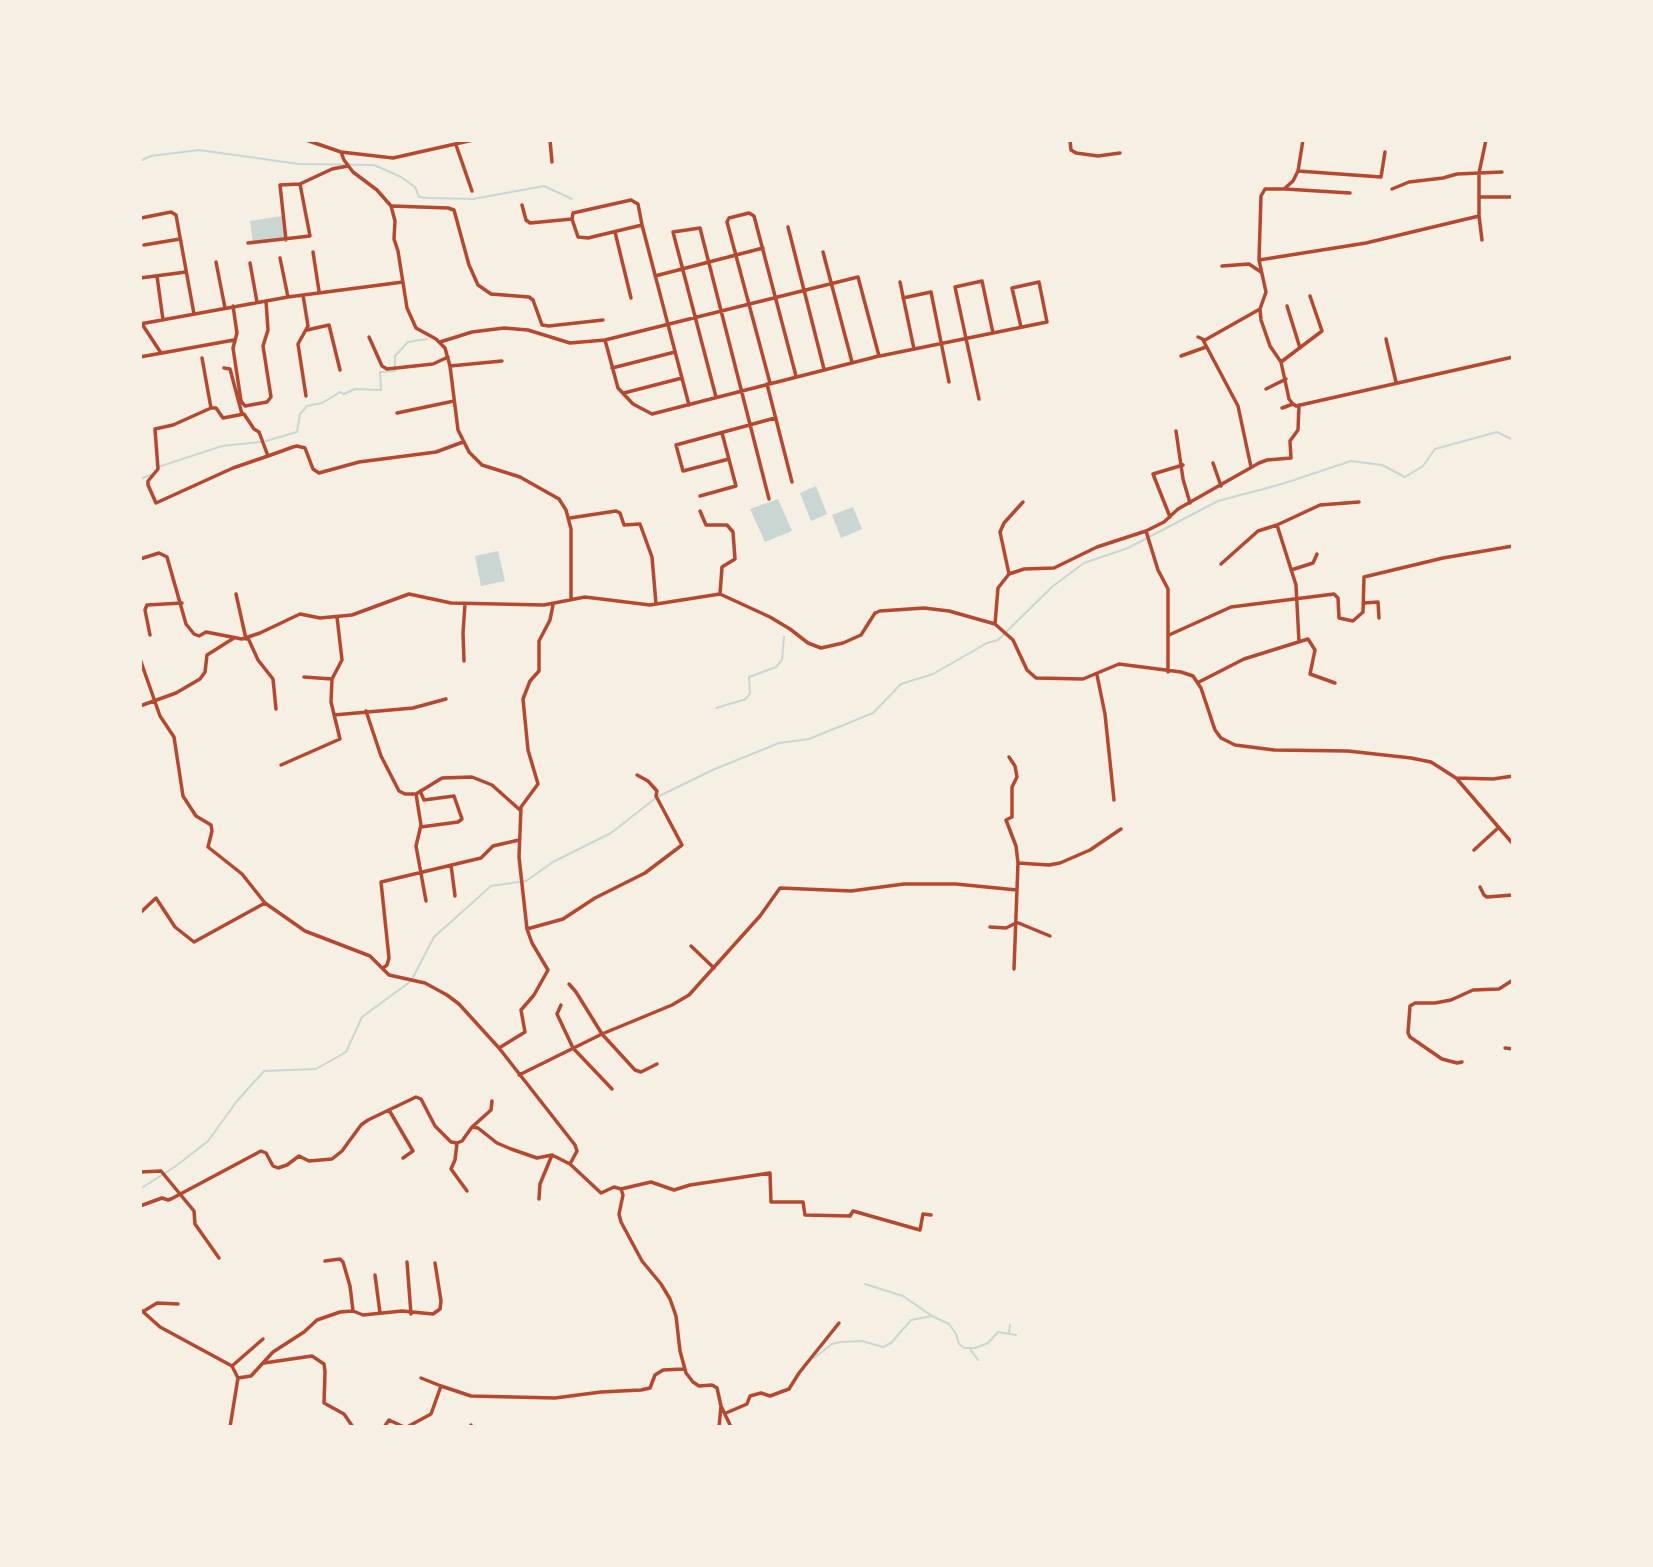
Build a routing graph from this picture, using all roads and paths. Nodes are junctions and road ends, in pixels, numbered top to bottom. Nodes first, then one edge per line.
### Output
1 (306, 140) edge
2 (473, 140) edge
3 (550, 140) edge
4 (1070, 140) edge
5 (1303, 140) edge
6 (1486, 140) edge
7 (456, 145) junction
8 (341, 152) junction
9 (1385, 152) dead end
10 (1120, 153) dead end
11 (552, 162) dead end
12 (346, 164) junction
13 (1298, 171) junction
14 (1502, 172) dead end
15 (1479, 173) junction
16 (300, 184) junction
17 (1284, 189) junction
18 (1392, 189) dead end
19 (472, 191) dead end
20 (1350, 193) dead end
21 (1479, 197) junction
22 (1513, 197) edge
23 (522, 205) dead end
24 (391, 206) junction
25 (1479, 216) junction
26 (141, 218) edge
27 (572, 219) junction
28 (642, 225) junction
29 (788, 227) dead end
30 (615, 232) junction
31 (180, 239) junction
32 (286, 240) junction
33 (1482, 240) dead end
34 (248, 243) dead end
35 (145, 245) dead end
36 (763, 248) junction
37 (313, 252) dead end
38 (823, 252) dead end
39 (736, 255) junction
40 (280, 258) dead end
41 (1259, 260) junction
42 (216, 262) dead end
43 (709, 262) junction
44 (250, 263) dead end
45 (1222, 265) dead end
46 (682, 269) junction
47 (186, 272) junction
48 (1261, 272) junction
49 (157, 276) junction
50 (655, 276) junction
51 (140, 278) edge
52 (403, 282) junction
53 (900, 282) dead end
54 (831, 283) junction
55 (804, 290) junction
56 (319, 292) junction
57 (303, 295) junction
58 (1310, 296) dead end
59 (288, 297) junction
60 (776, 297) junction
61 (632, 298) dead end
62 (903, 298) junction
63 (266, 301) junction
64 (257, 302) junction
65 (750, 303) junction
66 (233, 306) junction
67 (1287, 306) dead end
68 (225, 308) junction
69 (1260, 309) junction
70 (722, 310) junction
71 (194, 314) junction
72 (695, 317) junction
73 (163, 320) junction
74 (604, 320) dead end
75 (141, 324) edge
76 (668, 324) junction
77 (1021, 327) junction
78 (307, 330) junction
79 (993, 333) junction
80 (369, 337) dead end
81 (966, 338) junction
82 (1386, 339) dead end
83 (234, 340) junction
84 (605, 340) junction
85 (440, 342) junction
86 (941, 344) junction
87 (1206, 347) junction
88 (1300, 348) junction
89 (914, 349) junction
90 (675, 352) junction
91 (161, 353) junction
92 (879, 356) junction
93 (1181, 356) dead end
94 (140, 357) edge
95 (448, 357) junction
96 (1513, 357) edge
97 (202, 358) dead end
98 (502, 361) dead end
99 (852, 362) junction
100 (1280, 362) junction
101 (450, 366) junction
102 (224, 368) dead end
103 (612, 368) junction
104 (824, 369) junction
105 (340, 370) dead end
106 (796, 376) junction
107 (682, 378) junction
108 (1286, 379) junction
109 (949, 382) dead end
110 (1396, 382) junction
111 (768, 384) junction
112 (1266, 389) dead end
113 (742, 390) junction
114 (624, 393) junction
115 (306, 396) dead end
116 (716, 397) junction
117 (979, 399) dead end
118 (454, 401) junction
119 (689, 404) junction
120 (1293, 404) junction
121 (1299, 405) junction
122 (211, 408) junction
123 (1282, 408) dead end
124 (397, 413) dead end
125 (242, 414) junction
126 (775, 418) junction
127 (749, 426) junction
128 (1176, 431) dead end
129 (722, 433) junction
130 (463, 442) junction
131 (268, 456) junction
132 (729, 459) junction
133 (1213, 463) dead end
134 (1183, 465) junction
135 (1251, 467) junction
136 (792, 482) dead end
137 (1221, 486) junction
138 (700, 496) dead end
139 (769, 499) dead end
140 (1023, 502) dead end
141 (1359, 502) dead end
142 (1190, 503) junction
143 (700, 511) dead end
144 (1170, 517) junction
145 (570, 518) junction
146 (1278, 525) junction
147 (1147, 534) junction
148 (1513, 546) edge
149 (1317, 554) dead end
150 (140, 559) edge
151 (1221, 564) dead end
152 (1292, 570) junction
153 (1009, 574) junction
154 (236, 594) dead end
155 (720, 594) junction
156 (571, 600) junction
157 (1297, 600) junction
158 (182, 603) junction
159 (1364, 603) junction
160 (466, 604) junction
161 (656, 604) junction
162 (553, 605) junction
163 (337, 617) junction
164 (1379, 618) dead end
165 (997, 625) junction
166 (150, 635) dead end
167 (1169, 635) junction
168 (234, 638) junction
169 (247, 638) junction
170 (1299, 642) junction
171 (140, 659) edge
172 (464, 661) dead end
173 (1168, 672) junction
174 (1097, 675) junction
175 (304, 677) dead end
176 (332, 678) junction
177 (1199, 682) junction
178 (1335, 683) dead end
179 (446, 699) dead end
180 (154, 700) junction
181 (140, 705) edge
182 (276, 709) dead end
183 (366, 711) junction
184 (334, 715) junction
185 (140, 716) edge
186 (1009, 757) dead end
187 (281, 765) dead end
188 (638, 775) dead end
189 (1513, 776) edge
190 (1456, 778) junction
191 (418, 792) junction
192 (1114, 800) dead end
193 (520, 810) junction
194 (421, 827) junction
195 (1498, 828) junction
196 (1121, 829) dead end
197 (519, 841) junction
198 (1513, 844) edge
199 (1474, 850) dead end
200 (1018, 863) junction
201 (451, 865) junction
202 (420, 872) junction
203 (1480, 887) dead end
204 (1017, 890) junction
205 (1513, 895) edge
206 (455, 896) dead end
207 (426, 901) dead end
208 (265, 903) junction
209 (140, 913) edge
210 (1016, 922) junction
211 (990, 927) dead end
212 (527, 929) junction
213 (1051, 936) dead end
214 (691, 946) dead end
215 (383, 968) junction
216 (714, 968) junction
217 (1014, 969) dead end
218 (1513, 980) edge
219 (569, 984) dead end
220 (561, 1004) dead end
221 (602, 1034) junction
222 (499, 1048) junction
223 (573, 1048) junction
224 (1505, 1048) dead end
225 (1513, 1049) edge
226 (1462, 1062) dead end
227 (657, 1064) dead end
228 (519, 1075) junction
229 (612, 1089) dead end
230 (492, 1101) dead end
231 (389, 1110) junction
232 (472, 1127) junction
233 (457, 1143) junction
234 (552, 1155) junction
235 (403, 1158) dead end
236 (570, 1164) junction
237 (140, 1172) edge
238 (621, 1189) junction
239 (467, 1191) dead end
240 (179, 1194) junction
241 (539, 1199) dead end
242 (140, 1206) edge
243 (931, 1215) dead end
244 (219, 1258) dead end
245 (325, 1261) dead end
246 (407, 1262) dead end
247 (435, 1263) dead end
248 (375, 1275) dead end
249 (178, 1304) dead end
250 (141, 1310) edge
251 (353, 1311) junction
252 (380, 1313) junction
253 (411, 1314) junction
254 (839, 1323) dead end
255 (263, 1339) dead end
256 (264, 1363) junction
257 (232, 1366) junction
258 (684, 1369) junction
259 (238, 1378) junction
260 (421, 1378) dead end
261 (441, 1386) junction
262 (721, 1406) junction
263 (726, 1413) junction
264 (230, 1427) edge
265 (353, 1427) edge
266 (384, 1427) edge
267 (406, 1427) edge
268 (719, 1427) edge
269 (731, 1427) edge

1 - 8 street
2 - 7 street
3 - 11 street
4 - 10 street
5 - 13 street
6 - 15 street
7 - 8 street
7 - 19 street
8 - 12 street
9 - 13 street
12 - 16 street
12 - 24 street
13 - 17 street
14 - 15 street
15 - 18 street
15 - 21 street
16 - 32 street
16 - 32 street
17 - 20 street
17 - 41 street
21 - 22 street
21 - 25 street
23 - 27 street
24 - 52 street
24 - 74 street
25 - 33 street
25 - 41 street
26 - 31 street
27 - 28 street
27 - 30 street
28 - 30 street
28 - 50 street
29 - 55 street
30 - 61 street
31 - 35 street
31 - 47 street
32 - 34 street
36 - 39 street
36 - 39 street
36 - 60 street
37 - 56 street
38 - 54 street
39 - 43 street
39 - 65 street
40 - 59 street
41 - 48 street
42 - 68 street
43 - 46 street
43 - 46 street
43 - 70 street
44 - 64 street
45 - 48 street
46 - 50 street
46 - 72 street
47 - 49 street
47 - 71 street
48 - 69 street
49 - 51 street
49 - 73 street
50 - 76 street
52 - 56 street
52 - 85 street
53 - 62 street
54 - 55 street
54 - 92 street
54 - 99 street
55 - 60 street
55 - 104 street
56 - 57 street
57 - 59 street
57 - 78 street
58 - 88 street
59 - 63 street
60 - 65 street
60 - 106 street
62 - 86 street
62 - 89 street
63 - 64 street
63 - 83 street
64 - 66 street
65 - 70 street
65 - 111 street
66 - 68 street
66 - 83 street
67 - 88 street
68 - 71 street
69 - 87 street
69 - 100 street
70 - 72 street
70 - 113 street
71 - 73 street
72 - 76 street
72 - 116 street
73 - 75 street
75 - 91 street
76 - 84 street
76 - 90 street
77 - 77 street
77 - 79 street
78 - 105 street
78 - 115 street
79 - 81 street
79 - 81 street
80 - 95 street
81 - 86 street
81 - 117 street
82 - 110 street
83 - 91 street
84 - 85 street
84 - 103 street
85 - 95 street
86 - 89 street
86 - 109 street
87 - 93 street
87 - 135 street
88 - 100 street
89 - 92 street
90 - 103 street
90 - 107 street
91 - 94 street
92 - 99 street
95 - 101 street
96 - 110 street
97 - 122 street
98 - 101 street
99 - 104 street
100 - 108 street
101 - 118 street
102 - 125 street
103 - 114 street
104 - 106 street
106 - 111 street
107 - 114 street
107 - 119 street
108 - 112 street
108 - 120 street
110 - 121 street
111 - 113 street
111 - 126 street
113 - 116 street
113 - 127 street
114 - 119 street
116 - 119 street
118 - 124 street
118 - 130 street
120 - 121 street
120 - 123 street
121 - 135 street
122 - 125 street
122 - 131 street
125 - 131 street
126 - 127 street
126 - 136 street
127 - 129 street
127 - 139 street
128 - 134 street
129 - 132 street
129 - 132 street
130 - 131 street
130 - 145 street
132 - 138 street
133 - 137 street
134 - 142 street
134 - 144 street
135 - 137 street
137 - 142 street
140 - 153 street
141 - 146 street
142 - 144 street
143 - 155 street
144 - 147 street
145 - 156 street
145 - 161 street
146 - 151 street
146 - 152 street
147 - 153 street
147 - 167 street
148 - 159 street
149 - 152 street
150 - 158 street
152 - 157 street
153 - 165 street
154 - 169 street
155 - 161 street
155 - 165 street
156 - 161 street
156 - 162 street
157 - 159 street
157 - 167 street
157 - 170 street
158 - 166 street
158 - 168 street
159 - 164 street
160 - 162 street
160 - 163 street
160 - 172 street
162 - 193 street
163 - 169 street
163 - 176 street
165 - 174 street
167 - 173 street
168 - 169 street
168 - 180 street
169 - 182 street
170 - 177 street
170 - 178 street
171 - 180 street
173 - 174 street
173 - 177 street
174 - 192 street
175 - 176 street
176 - 184 street
177 - 190 street
179 - 183 street
180 - 181 street
180 - 208 street
181 - 185 street
183 - 184 street
183 - 191 street
184 - 187 street
186 - 200 street
188 - 212 street
189 - 190 street
190 - 195 street
191 - 193 street
191 - 194 street
191 - 194 street
193 - 197 street
194 - 202 street
195 - 198 street
195 - 199 street
196 - 200 street
197 - 201 street
197 - 212 street
200 - 204 street
201 - 202 street
201 - 206 street
202 - 207 street
202 - 215 street
203 - 205 street
204 - 210 street
204 - 216 street
208 - 209 street
208 - 215 street
210 - 211 street
210 - 213 street
210 - 217 street
212 - 222 street
214 - 216 street
215 - 222 street
216 - 221 street
218 - 226 street
219 - 221 street
220 - 223 street
221 - 223 street
221 - 227 street
222 - 228 street
223 - 228 street
223 - 229 street
224 - 225 street
228 - 236 street
230 - 232 street
231 - 233 street
231 - 235 street
231 - 240 street
232 - 233 street
232 - 234 street
233 - 239 street
234 - 236 street
234 - 241 street
236 - 238 street
237 - 240 street
238 - 243 street
238 - 258 street
240 - 242 street
240 - 244 street
245 - 251 street
246 - 253 street
247 - 253 street
248 - 252 street
249 - 250 street
250 - 257 street
251 - 252 street
251 - 256 street
252 - 253 street
254 - 263 street
255 - 257 street
256 - 259 street
256 - 265 street
257 - 259 street
258 - 261 street
258 - 262 street
259 - 264 street
260 - 261 street
261 - 267 street
262 - 263 street
262 - 268 street
263 - 269 street
266 - 267 street

